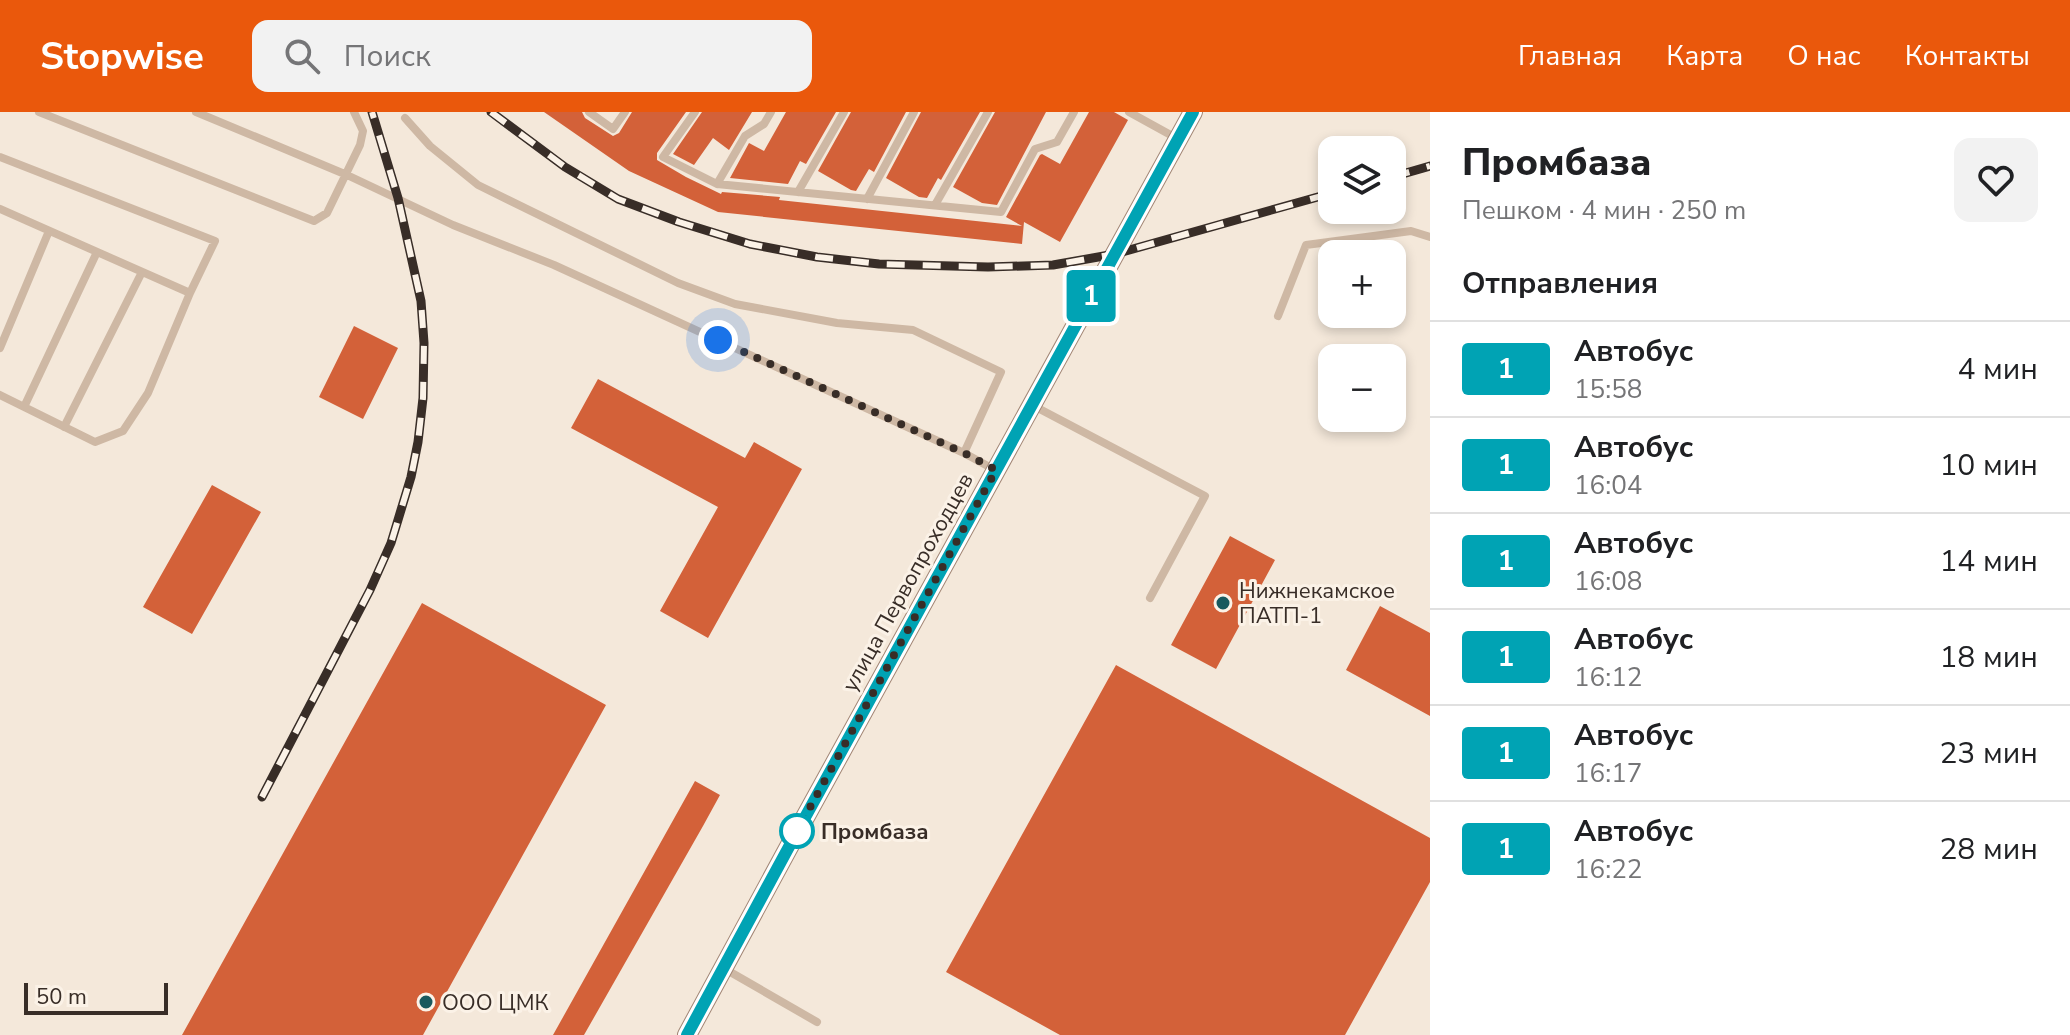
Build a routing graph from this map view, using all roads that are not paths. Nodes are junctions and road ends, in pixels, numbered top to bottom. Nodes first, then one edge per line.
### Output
1 (39, 112) edge
2 (196, 112) edge
3 (354, 112) edge
4 (589, 112) edge
5 (625, 112) edge
6 (695, 112) edge
7 (771, 112) edge
8 (844, 112) edge
9 (914, 112) edge
10 (988, 112) edge
11 (1074, 112) edge
12 (1129, 112) edge
13 (1193, 112) edge
14 (405, 118) dead end
15 (1178, 139) junction
16 (0, 157) edge
17 (347, 175) junction
18 (717, 184) junction
19 (798, 192) junction
20 (867, 199) junction
21 (935, 205) junction
22 (0, 209) edge
23 (49, 231) junction
24 (1430, 237) edge
25 (97, 252) junction
26 (142, 272) junction
27 (190, 293) junction
28 (1278, 316) dead end
29 (0, 348) edge
30 (0, 395) edge
31 (1032, 405) junction
32 (24, 407) junction
33 (64, 427) junction
34 (964, 453) junction
35 (996, 470) junction
36 (1150, 598) dead end
37 (724, 968) junction
38 (817, 1022) dead end
39 (687, 1035) edge

1 - 17 lane
2 - 17 lane
3 - 17 lane
4 - 5 lane
6 - 18 lane
7 - 18 lane
8 - 19 lane
9 - 20 lane
10 - 21 lane
11 - 21 lane
12 - 15 lane
13 - 15 street, улица Первопроходцев
14 - 34 lane
15 - 31 street, улица Первопроходцев
16 - 27 lane
17 - 34 lane
18 - 19 lane
19 - 20 lane
20 - 21 lane
22 - 23 lane
23 - 25 lane
23 - 29 lane
24 - 28 lane
25 - 26 lane
25 - 32 lane
26 - 27 lane
26 - 33 lane
27 - 33 lane
30 - 32 lane
31 - 35 street, улица Первопроходцев
31 - 36 lane
32 - 33 lane
34 - 35 lane
35 - 37 street, улица Первопроходцев
37 - 38 lane
37 - 39 street, улица Первопроходцев

